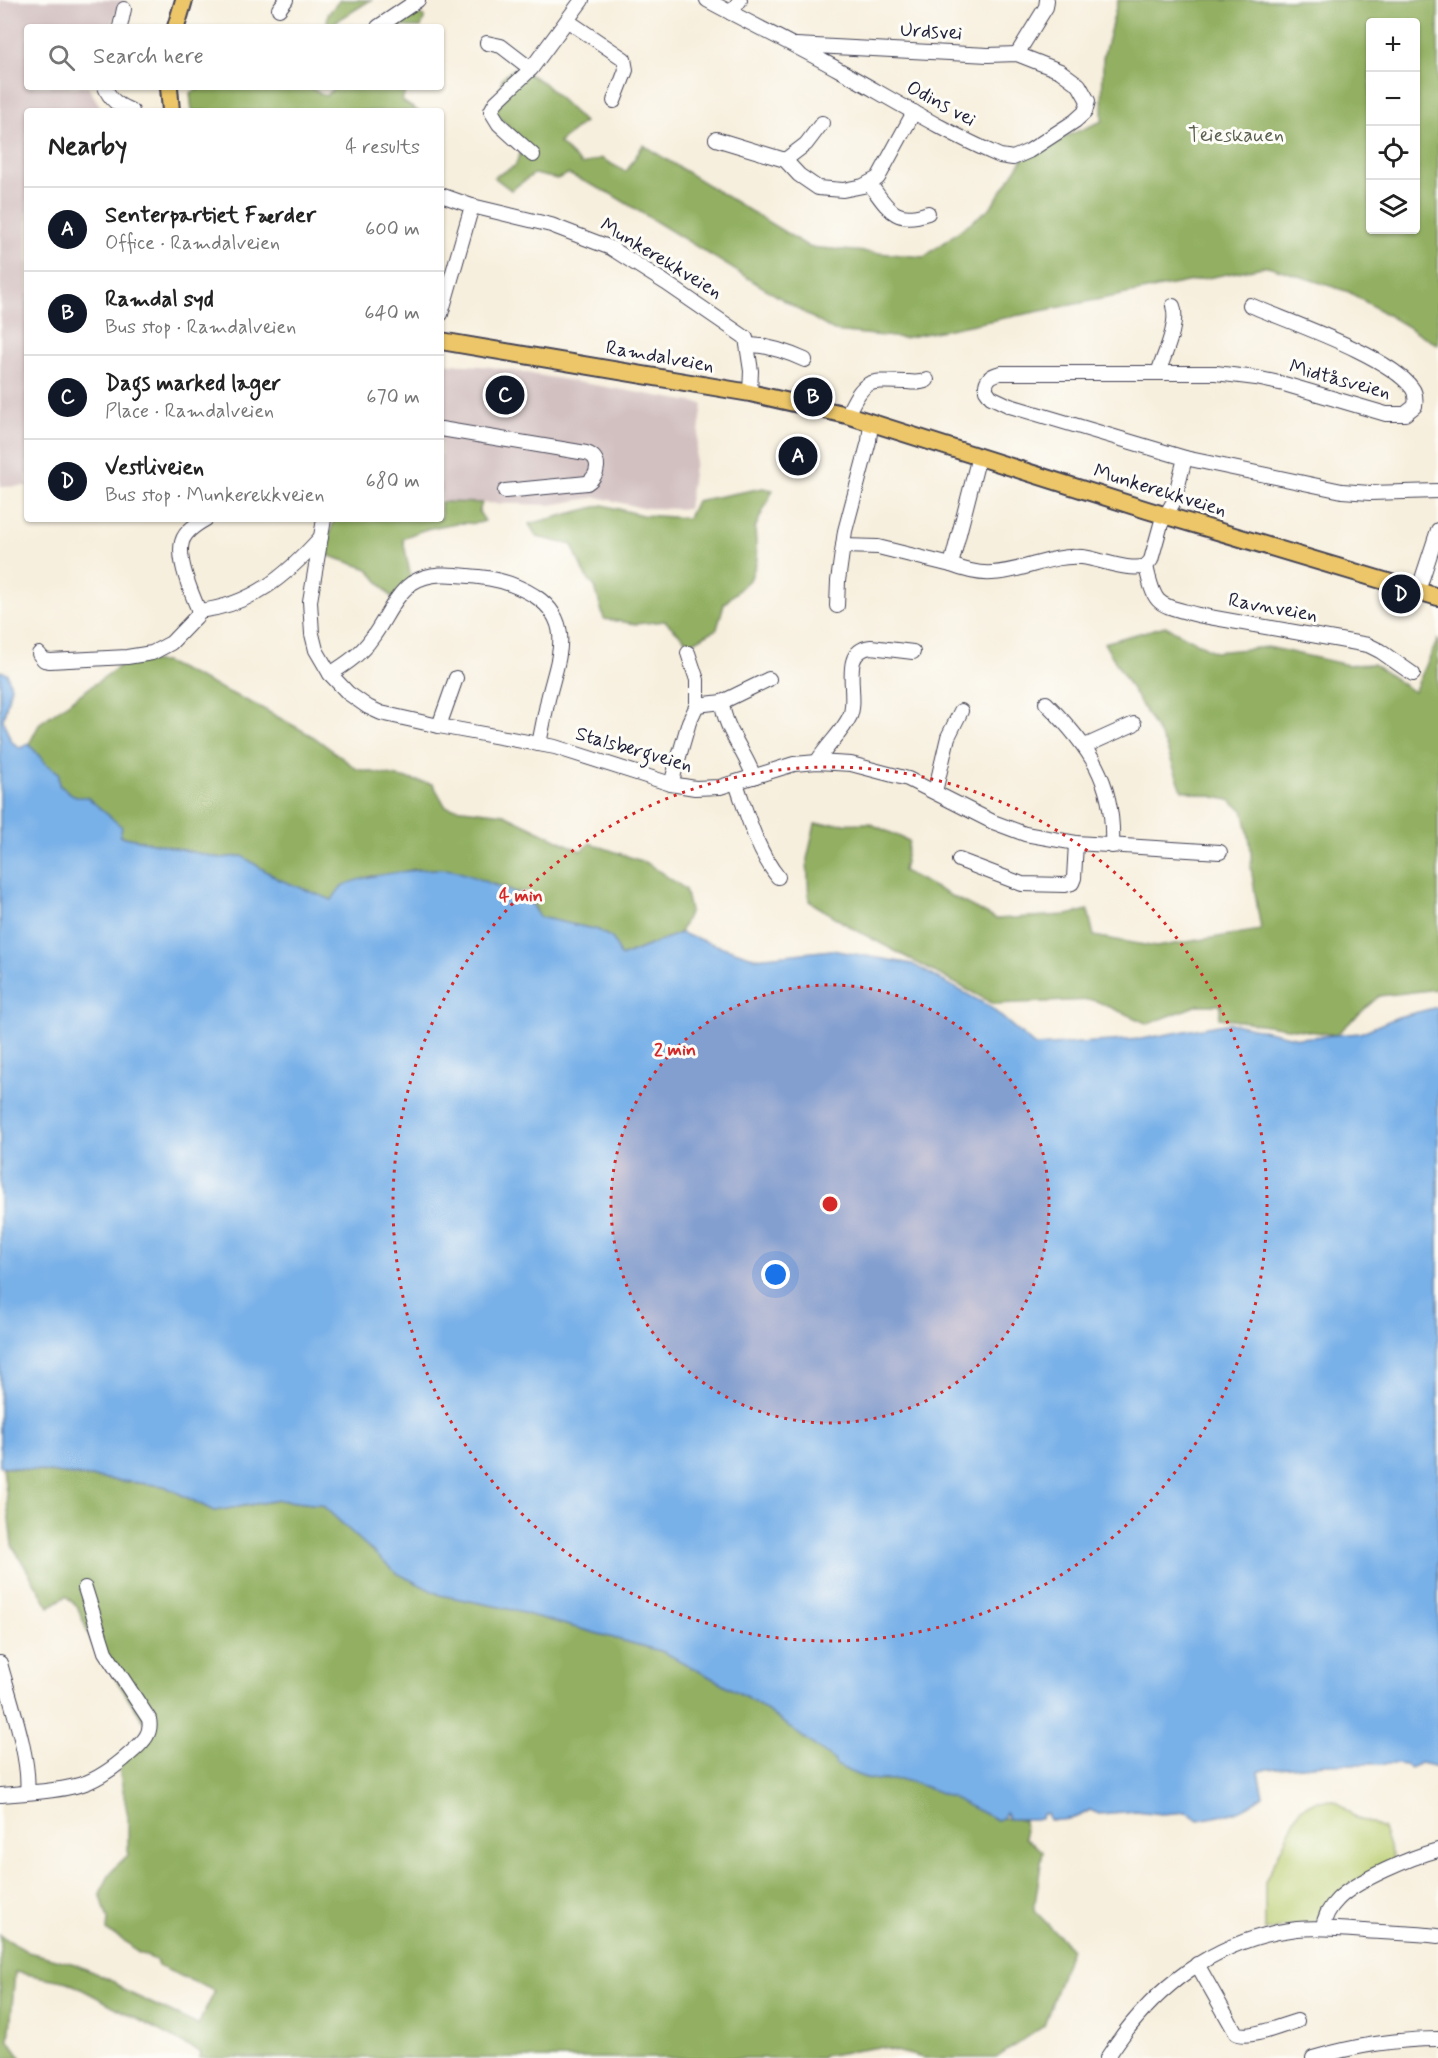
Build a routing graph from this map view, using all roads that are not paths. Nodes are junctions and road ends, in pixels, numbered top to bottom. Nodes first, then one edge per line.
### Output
1 (184, 0) edge
2 (417, 0) edge
3 (582, 0) edge
4 (707, 0) edge
5 (740, 0) edge
6 (1047, 0) edge
7 (124, 9) dead end
8 (731, 13) junction
9 (568, 21) junction
10 (121, 24) edge
11 (177, 24) edge
12 (382, 24) edge
13 (487, 43) dead end
14 (796, 45) junction
15 (1017, 54) junction
16 (531, 69) junction
17 (1060, 71) joint
18 (106, 90) edge
19 (169, 90) edge
20 (614, 101) dead end
21 (127, 108) edge
22 (171, 108) edge
23 (914, 112) junction
24 (822, 123) dead end
25 (716, 139) dead end
26 (533, 155) dead end
27 (785, 160) junction
28 (869, 183) junction
29 (444, 196) edge
30 (472, 206) junction
31 (928, 213) dead end
32 (444, 304) edge
33 (1250, 305) dead end
34 (1173, 306) dead end
35 (444, 342) edge
36 (748, 345) junction
37 (805, 360) dead end
38 (1158, 373) junction
39 (927, 380) dead end
40 (750, 393) junction
41 (847, 415) junction
42 (871, 422) junction
43 (444, 429) edge
44 (979, 456) junction
45 (1185, 458) junction
46 (505, 491) dead end
47 (1438, 491) edge
48 (1166, 515) junction
49 (202, 522) edge
50 (324, 522) edge
51 (1438, 530) edge
52 (321, 537) junction
53 (843, 546) junction
54 (951, 565) junction
55 (1146, 566) junction
56 (1418, 591) junction
57 (1438, 597) edge
58 (837, 606) dead end
59 (199, 611) junction
60 (913, 652) dead end
61 (688, 653) dead end
62 (39, 654) dead end
63 (330, 674) junction
64 (1413, 674) dead end
65 (456, 678) dead end
66 (769, 679) dead end
67 (722, 702) junction
68 (1046, 703) dead end
69 (697, 705) junction
70 (961, 711) dead end
71 (1134, 724) dead end
72 (439, 726) junction
73 (539, 744) junction
74 (1085, 746) junction
75 (817, 762) junction
76 (754, 777) junction
77 (736, 783) junction
78 (672, 784) junction
79 (935, 792) junction
80 (1076, 843) junction
81 (1112, 846) junction
82 (1220, 852) dead end
83 (959, 860) dead end
84 (778, 877) dead end
85 (85, 1588) dead end
86 (0, 1663) edge
87 (27, 1792) junction
88 (0, 1795) edge
89 (1438, 1850) edge
90 (1323, 1928) junction
91 (1438, 1936) edge
92 (1197, 1964) junction
93 (1297, 2021) dead end
94 (1438, 2039) edge
95 (1107, 2058) edge
96 (1313, 2058) edge

1 - 11 main road
2 - 12 street
3 - 9 street
4 - 8 street, Odins vei
5 - 8 street
6 - 15 street
7 - 10 street
8 - 14 street, Odins vei
9 - 16 street
9 - 20 street
13 - 16 street
14 - 15 street, Urdsvei
14 - 23 street, Odins vei
15 - 17 street, Urdsvei
16 - 26 street
17 - 23 street, Odins vei
18 - 21 street
19 - 22 main road
23 - 28 street
24 - 27 street
25 - 27 street
27 - 28 street
28 - 31 street
29 - 30 street, Munkerekkveien
30 - 32 street
30 - 36 street, Munkerekkveien
33 - 38 street, Midtåsveien
34 - 38 street
35 - 40 main road, Ramdalveien
36 - 37 street
36 - 40 street
38 - 45 street, Midtåsveien
39 - 41 street
40 - 41 main road, Ramdalveien
41 - 42 main road, Ramdalveien
42 - 44 main road, Munkerekkveien
42 - 53 street
43 - 46 street
44 - 48 main road, Munkerekkveien
44 - 54 street
45 - 47 street
45 - 48 street
48 - 55 street
48 - 56 main road, Munkerekkveien
49 - 59 street
50 - 52 street, Stalsbergveien
51 - 56 street
52 - 59 street
52 - 63 street, Stalsbergveien
53 - 54 street
53 - 58 street
54 - 55 street
55 - 64 street, Ravnveien
56 - 57 main road, Munkerekkveien
59 - 62 street
60 - 75 street
61 - 69 street
63 - 72 street, Stalsbergveien
63 - 73 street
65 - 72 street
66 - 67 street
67 - 69 street
67 - 76 street
68 - 74 street
69 - 78 street
70 - 79 street
71 - 74 street
72 - 73 street, Stalsbergveien
73 - 78 street, Stalsbergveien
74 - 81 street
75 - 76 street, Stalsbergveien
75 - 79 street, Stalsbergveien
76 - 77 street, Stalsbergveien
77 - 78 street, Stalsbergveien
77 - 84 street
79 - 80 street, Stalsbergveien
80 - 81 street, Stalsbergveien
80 - 83 street
81 - 82 street, Stalsbergveien
85 - 87 street
86 - 87 street
87 - 88 street
89 - 90 street
90 - 91 street
90 - 92 street
92 - 93 street
92 - 95 street
94 - 96 street

